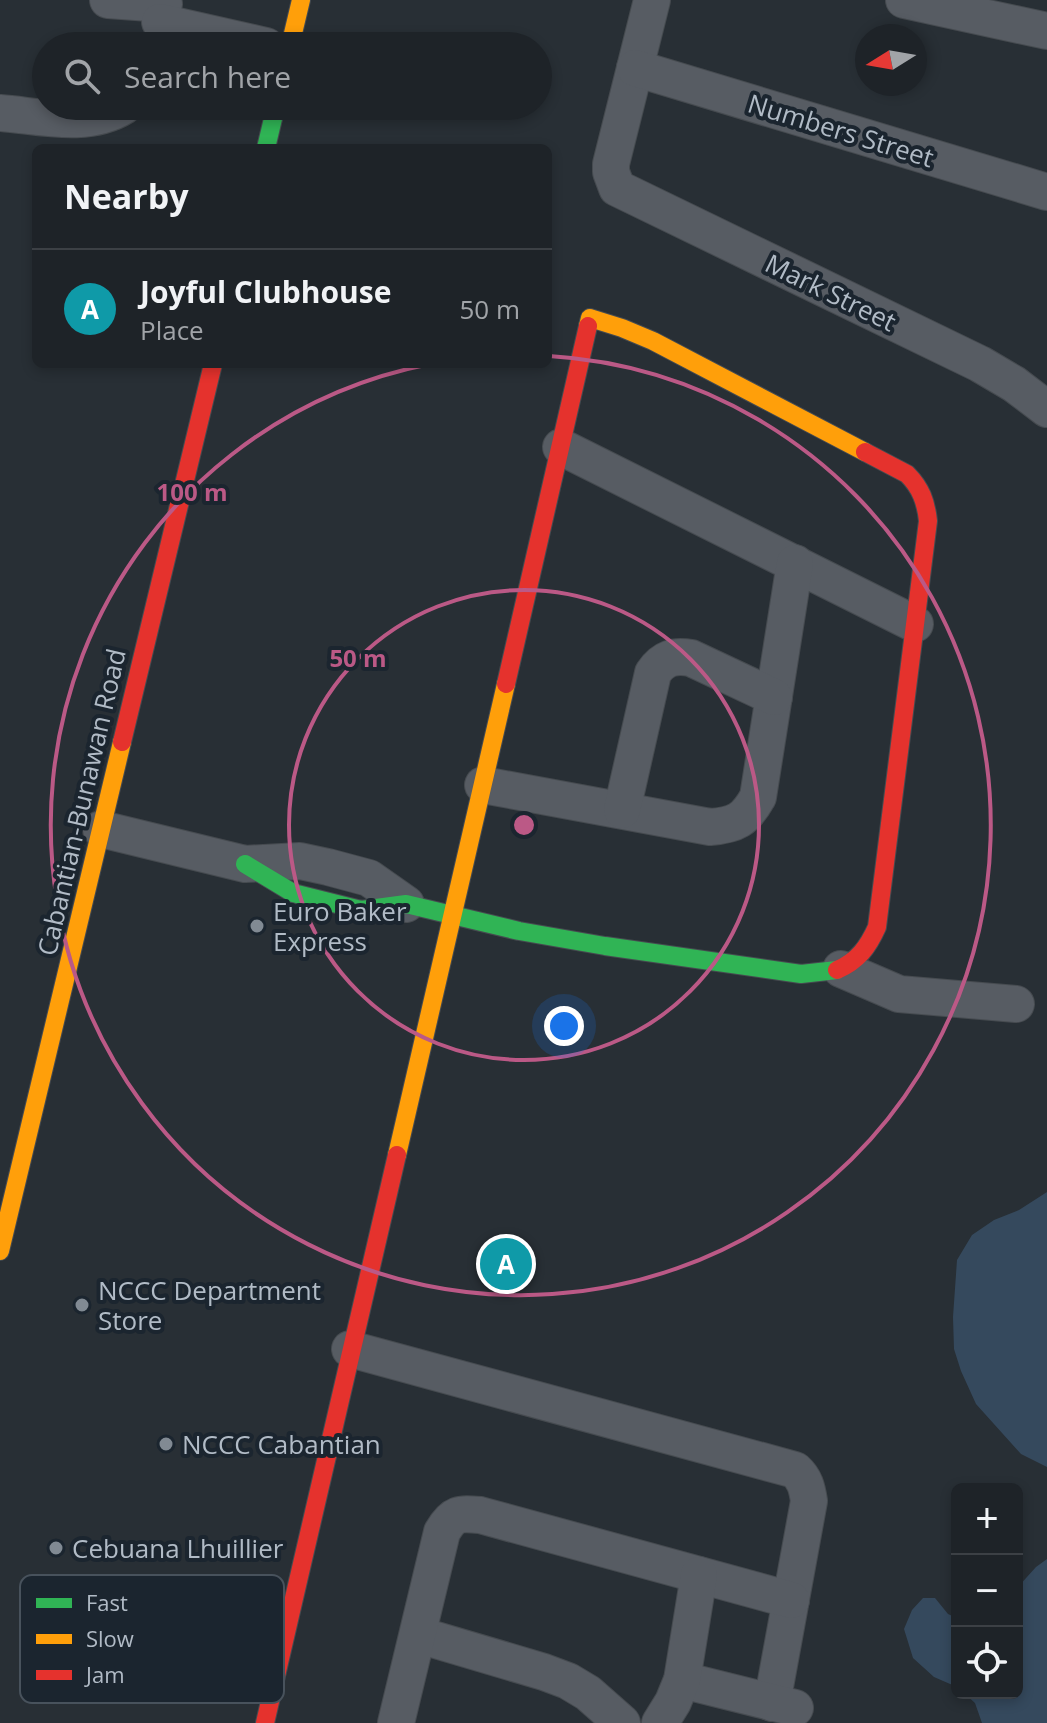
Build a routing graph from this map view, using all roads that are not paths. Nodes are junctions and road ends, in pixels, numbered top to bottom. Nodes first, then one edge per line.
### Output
1 (108, 0) edge
2 (301, 0) edge
3 (652, 0) edge
4 (904, 0) edge
5 (161, 18) edge
6 (1047, 31) edge
7 (214, 32) edge
8 (293, 32) edge
9 (635, 68) junction
10 (0, 113) edge
11 (32, 116) edge
12 (273, 120) edge
13 (267, 144) edge
14 (1047, 192) edge
15 (212, 368) edge
16 (1047, 409) edge
17 (561, 447) junction
18 (795, 563) junction
19 (915, 624) junction
20 (774, 697) junction
21 (483, 785) junction
22 (622, 810) junction
23 (101, 829) junction
24 (406, 904) joint
25 (453, 915) junction
26 (841, 969) junction
27 (1016, 1004) dead end
28 (0, 1251) edge
29 (350, 1349) junction
30 (699, 1575) junction
31 (791, 1600) junction
32 (419, 1635) junction
33 (284, 1639) edge
34 (682, 1680) junction
35 (270, 1703) edge
36 (265, 1723) edge
37 (396, 1723) edge
38 (622, 1723) edge
39 (660, 1723) edge

1 - 5 street
2 - 8 street
3 - 9 street
4 - 6 street
5 - 7 street
9 - 14 street, Numbers Street
9 - 16 street, Mark Street
10 - 11 street
12 - 13 street
15 - 23 street, Cabantian-Bunawan Road
17 - 18 street
17 - 19 street
17 - 21 street
18 - 19 street
18 - 20 street
19 - 26 street
20 - 22 street
20 - 22 street
21 - 22 street
21 - 25 street
23 - 24 street
23 - 28 street, Cabantian-Bunawan Road
24 - 25 street
25 - 26 street
25 - 29 street
26 - 27 street
29 - 31 street
29 - 33 street
30 - 31 street
30 - 32 street
30 - 34 street
31 - 34 street
32 - 37 street
32 - 38 street
34 - 39 street
35 - 36 street

